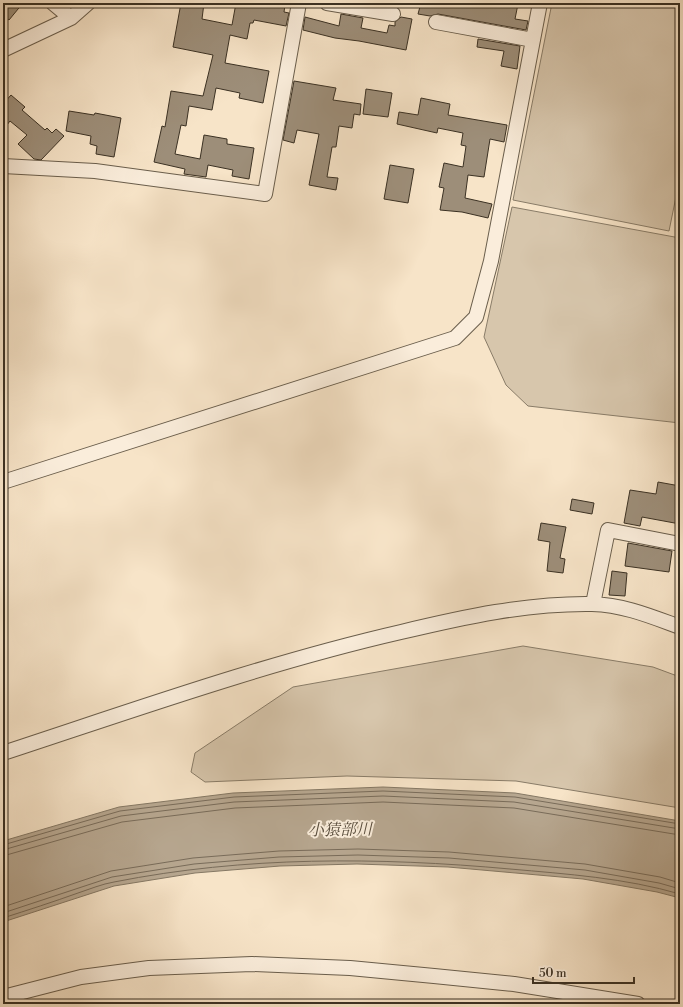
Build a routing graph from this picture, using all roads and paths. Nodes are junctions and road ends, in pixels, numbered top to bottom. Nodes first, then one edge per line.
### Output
1 (53, 3) edge
2 (88, 3) edge
3 (299, 3) edge
4 (327, 3) edge
5 (540, 3) edge
6 (393, 14) dead end
7 (71, 18) junction
8 (436, 22) dead end
9 (533, 40) junction
10 (3, 50) edge
11 (3, 166) edge
12 (3, 482) edge
13 (680, 544) edge
14 (593, 604) junction
15 (680, 627) edge
16 (3, 753) edge
17 (3, 997) edge
18 (638, 1004) edge

1 - 7 street
2 - 7 street
3 - 11 street
4 - 6 street
5 - 9 street
7 - 10 street
8 - 9 street
9 - 12 street
13 - 14 street
14 - 15 street
14 - 16 street
17 - 18 street

